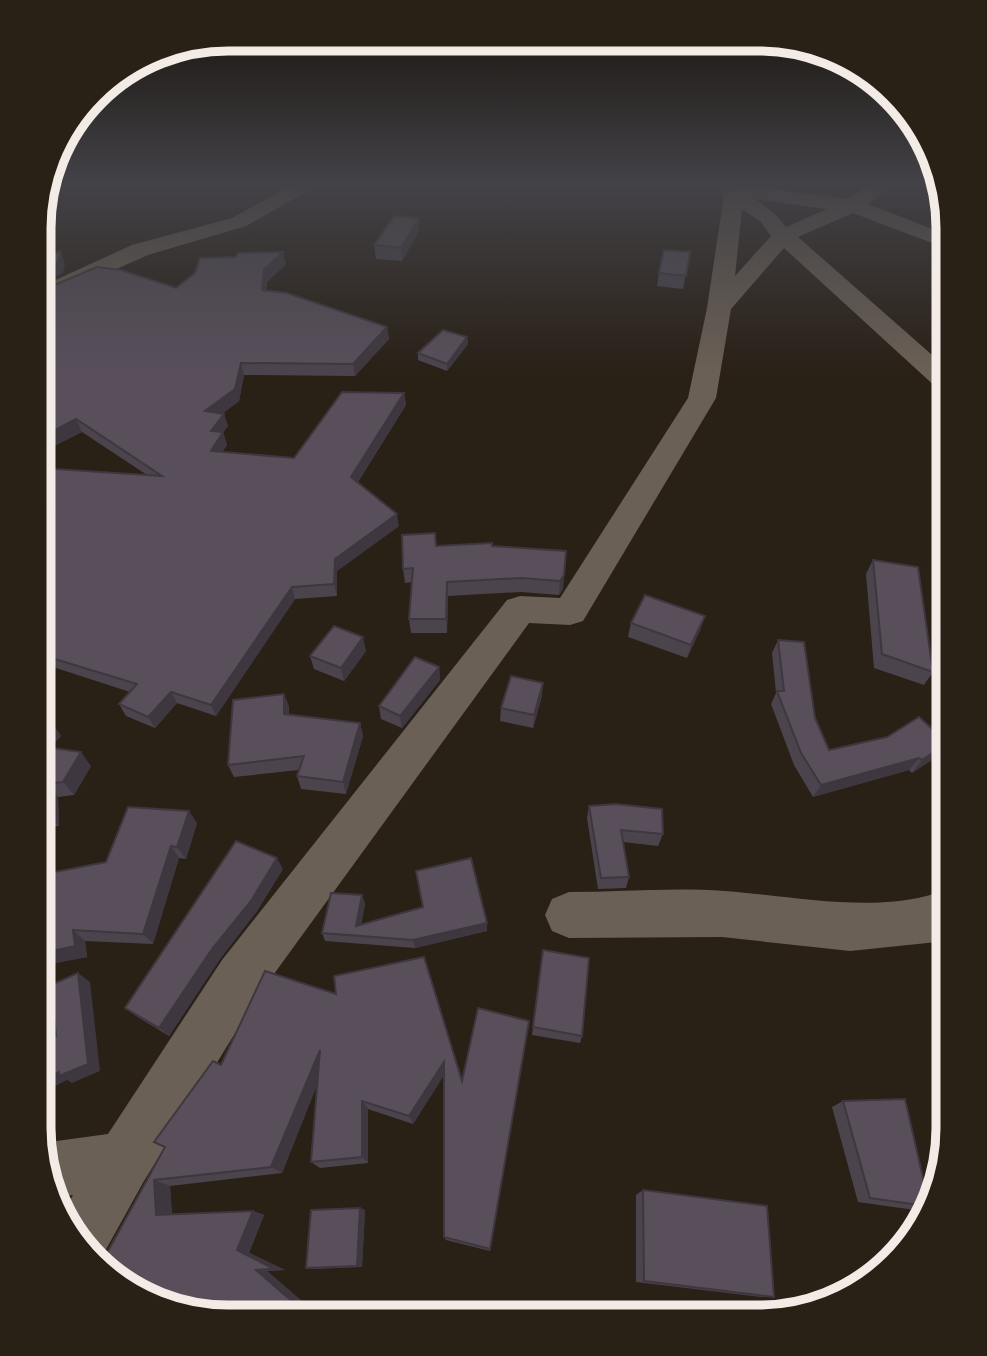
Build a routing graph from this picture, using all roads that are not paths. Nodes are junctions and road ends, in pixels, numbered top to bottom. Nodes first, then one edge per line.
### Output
1 (152, 247) edge
2 (732, 247) edge
3 (773, 247) edge
4 (796, 247) edge
5 (51, 291) edge
6 (719, 308) junction
7 (936, 372) edge
8 (569, 915) dead end
9 (936, 919) edge
10 (124, 1161) junction
11 (55, 1168) edge
12 (85, 1233) edge

1 - 5 street
2 - 6 street
3 - 6 street
4 - 7 street
6 - 10 street
8 - 9 street
10 - 11 street
10 - 12 street

